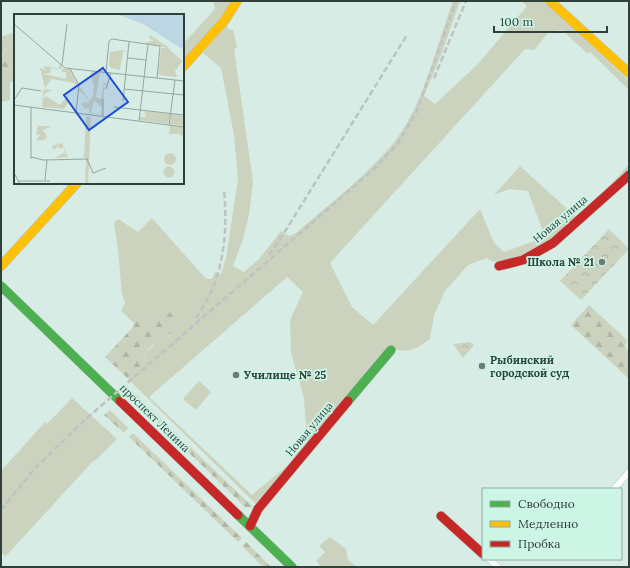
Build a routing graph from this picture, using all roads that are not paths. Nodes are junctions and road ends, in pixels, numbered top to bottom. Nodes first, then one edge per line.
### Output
1 (237, 1) edge
2 (550, 1) edge
3 (184, 66) edge
4 (629, 72) edge
5 (629, 175) edge
6 (76, 184) edge
7 (1, 266) edge
8 (499, 266) dead end
9 (1, 286) edge
10 (391, 350) dead end
11 (629, 472) edge
12 (615, 488) edge
13 (441, 516) dead end
14 (250, 526) junction
15 (482, 553) edge
16 (490, 560) edge
17 (292, 567) edge
18 (498, 567) edge

1 - 3 street
2 - 4 street
5 - 8 street, Новая улица
6 - 7 street
9 - 14 street, проспект Ленина
10 - 14 street, Новая улица
11 - 12 street
13 - 15 street
14 - 17 street, проспект Ленина
16 - 18 street

